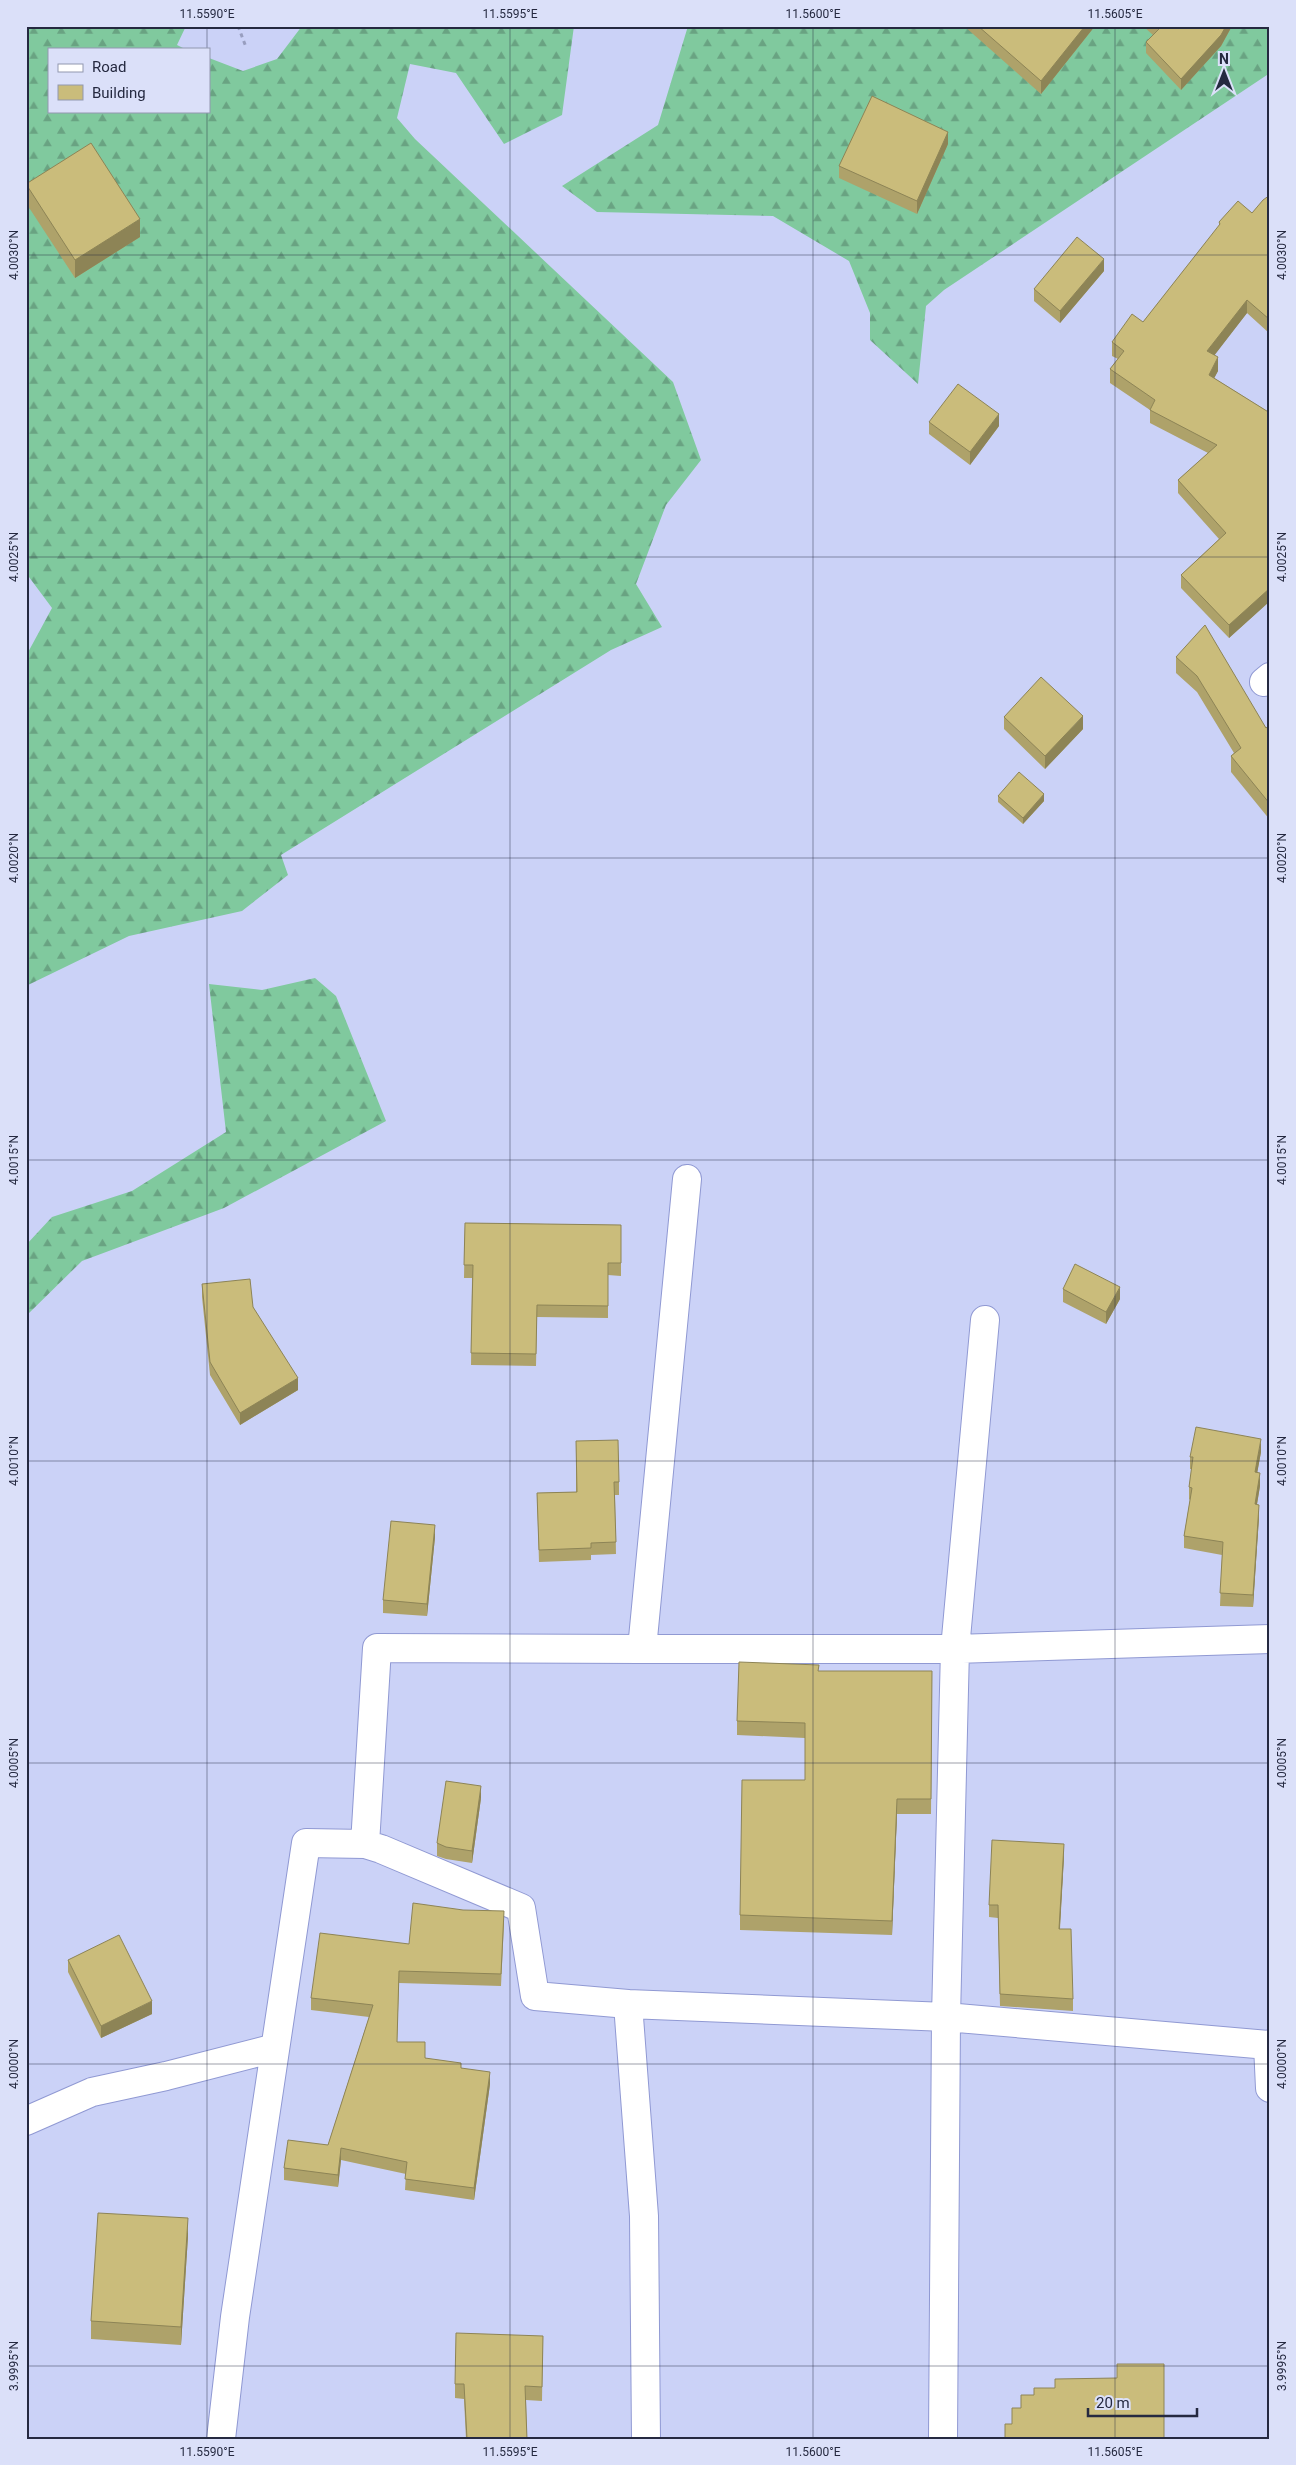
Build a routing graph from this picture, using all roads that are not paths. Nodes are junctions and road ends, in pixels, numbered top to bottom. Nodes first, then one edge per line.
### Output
1 (687, 1179) dead end
2 (984, 1320) dead end
3 (1270, 1639) edge
4 (642, 1649) junction
5 (956, 1649) junction
6 (365, 1844) junction
7 (628, 2004) junction
8 (946, 2017) junction
9 (1269, 2044) edge
10 (275, 2048) junction
11 (1270, 2088) edge
12 (26, 2121) edge
13 (220, 2439) edge
14 (646, 2439) edge
15 (943, 2439) edge

1 - 4 street
2 - 5 street
3 - 5 street
4 - 5 street
4 - 6 street
5 - 8 street
6 - 7 street
6 - 10 street
7 - 8 street
7 - 14 street
8 - 9 street
8 - 15 street
9 - 11 street
10 - 12 street
10 - 13 street

